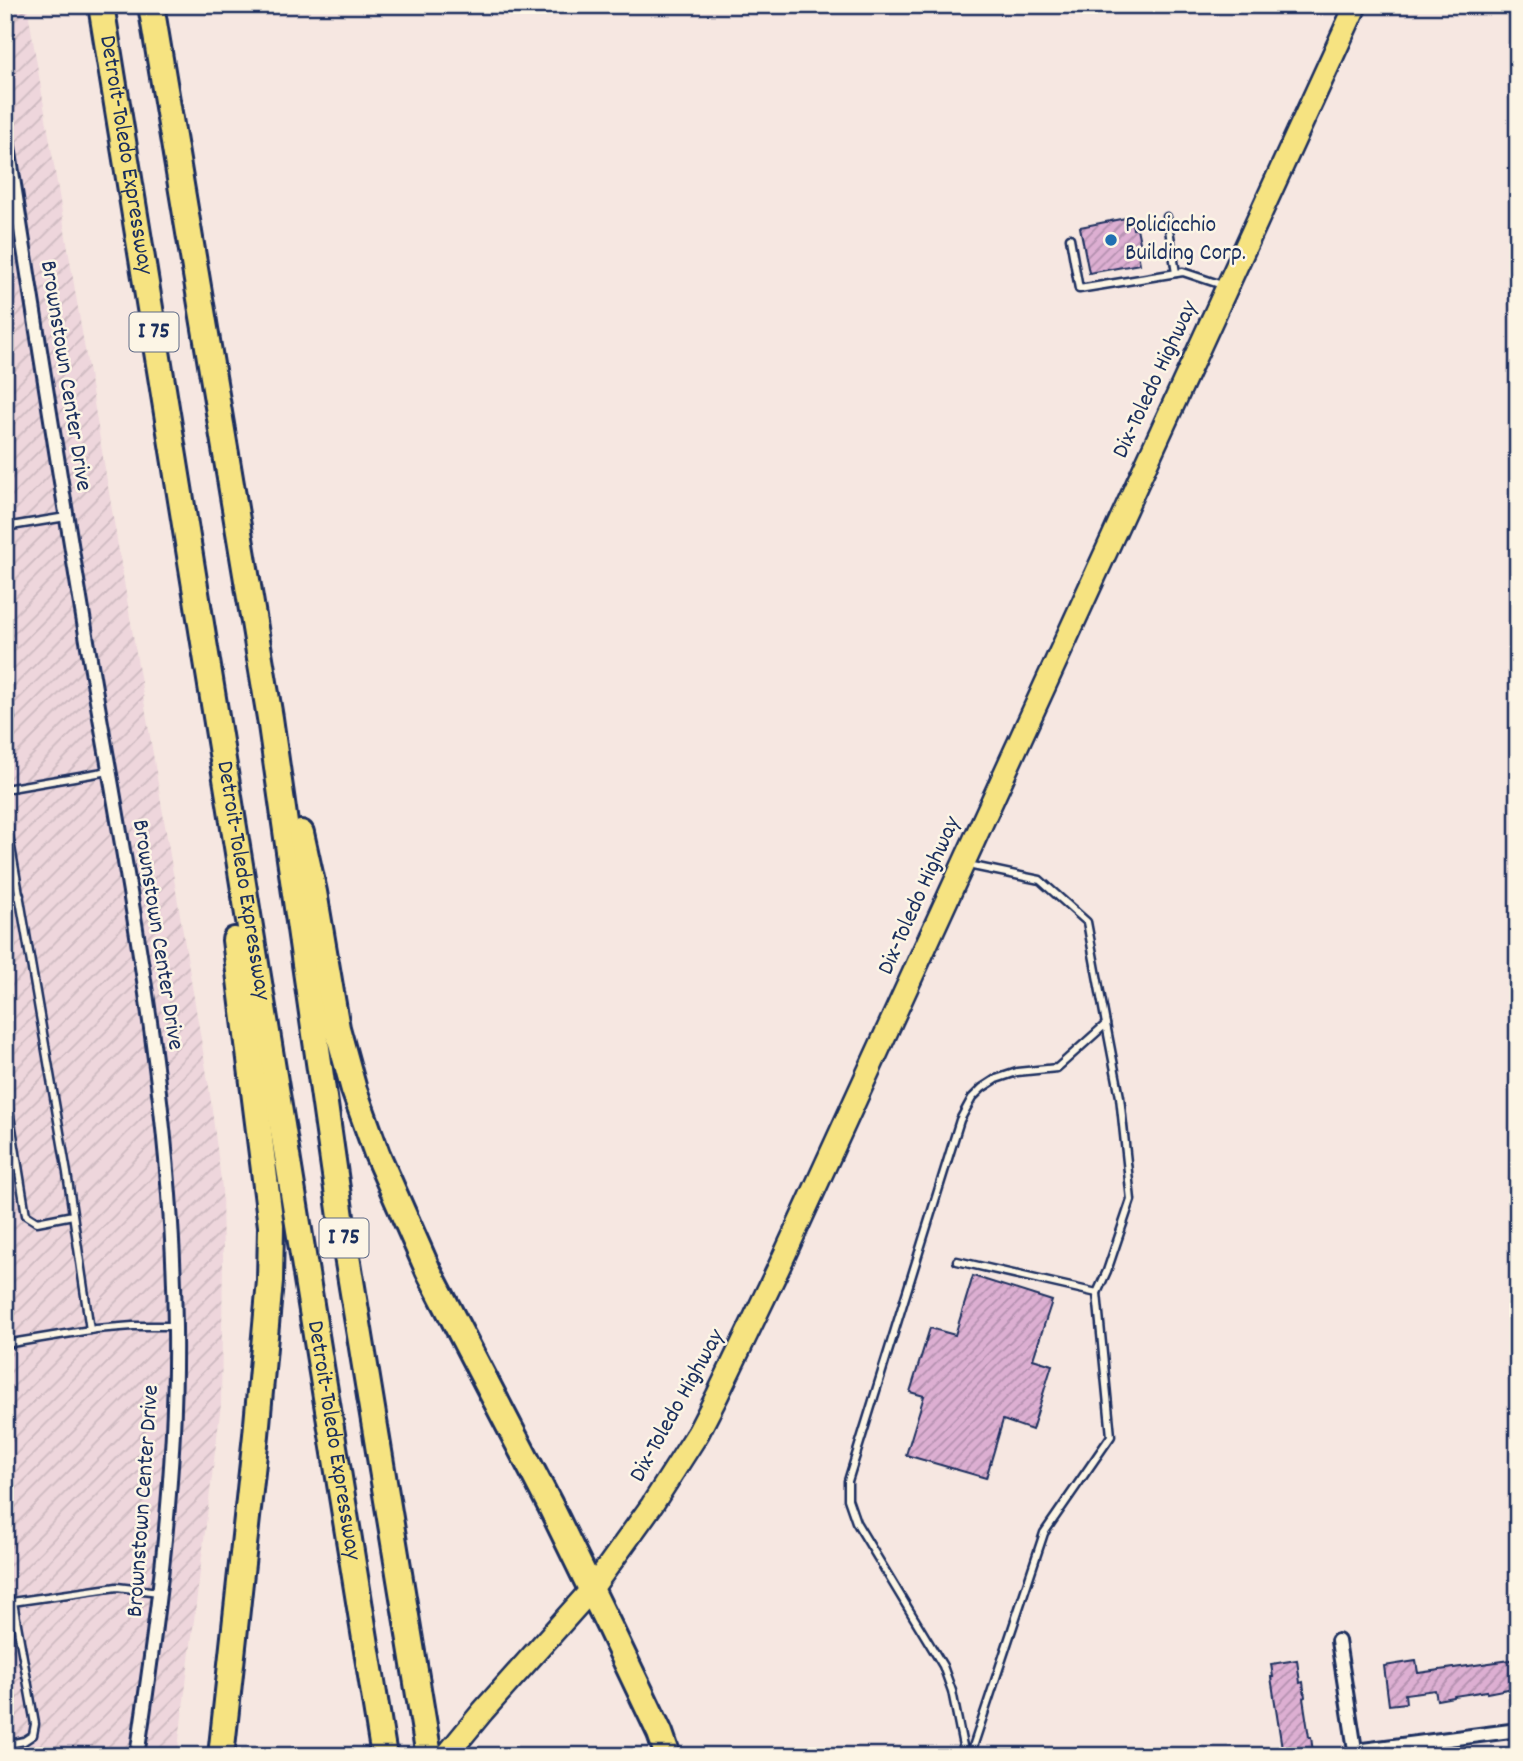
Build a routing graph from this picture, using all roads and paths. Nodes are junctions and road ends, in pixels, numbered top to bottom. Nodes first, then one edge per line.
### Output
1 (101, 5) edge
2 (151, 5) edge
3 (1356, 5) edge
4 (5, 127) edge
5 (1167, 217) dead end
6 (1070, 237) dead end
7 (1176, 273) junction
8 (1227, 287) junction
9 (66, 517) junction
10 (5, 527) edge
11 (270, 718) junction
12 (109, 771) junction
13 (224, 772) junction
14 (5, 789) edge
15 (5, 812) edge
16 (963, 864) junction
17 (20, 895) junction
18 (5, 898) edge
19 (1107, 1024) junction
20 (5, 1085) edge
21 (73, 1215) junction
22 (957, 1261) dead end
23 (1097, 1293) junction
24 (175, 1326) junction
25 (90, 1330) junction
26 (5, 1344) edge
27 (592, 1590) junction
28 (159, 1592) junction
29 (9, 1602) edge
30 (1338, 1641) dead end
31 (1518, 1730) edge
32 (5, 1745) edge
33 (1355, 1753) edge
34 (136, 1756) edge
35 (221, 1756) edge
36 (384, 1756) edge
37 (429, 1756) edge
38 (446, 1756) edge
39 (668, 1756) edge
40 (968, 1756) edge

1 - 13 highway, Detroit-Toledo Expressway / I 75
2 - 11 highway, Detroit-Toledo Expressway / I 75
3 - 8 main road, Dix-Toledo Highway
4 - 9 street, Brownstown Center Drive
5 - 7 lane
6 - 7 lane
7 - 8 lane
8 - 16 main road, Dix-Toledo Highway
9 - 10 lane
9 - 12 street, Brownstown Center Drive
11 - 27 highway
11 - 37 highway, Detroit-Toledo Expressway / I 75
12 - 14 lane
12 - 24 street, Brownstown Center Drive
13 - 35 highway
13 - 36 highway, Detroit-Toledo Expressway / I 75
15 - 17 lane
16 - 19 lane
16 - 27 main road, Dix-Toledo Highway
17 - 18 lane
17 - 21 lane
19 - 23 lane
19 - 40 lane
20 - 21 lane
21 - 25 lane
22 - 23 lane
23 - 40 lane
24 - 25 lane
24 - 28 street, Brownstown Center Drive
25 - 26 lane
27 - 38 main road, Dix-Toledo Highway
27 - 39 highway
28 - 29 lane
28 - 34 street, Brownstown Center Drive
29 - 32 lane
30 - 33 street
31 - 33 street

